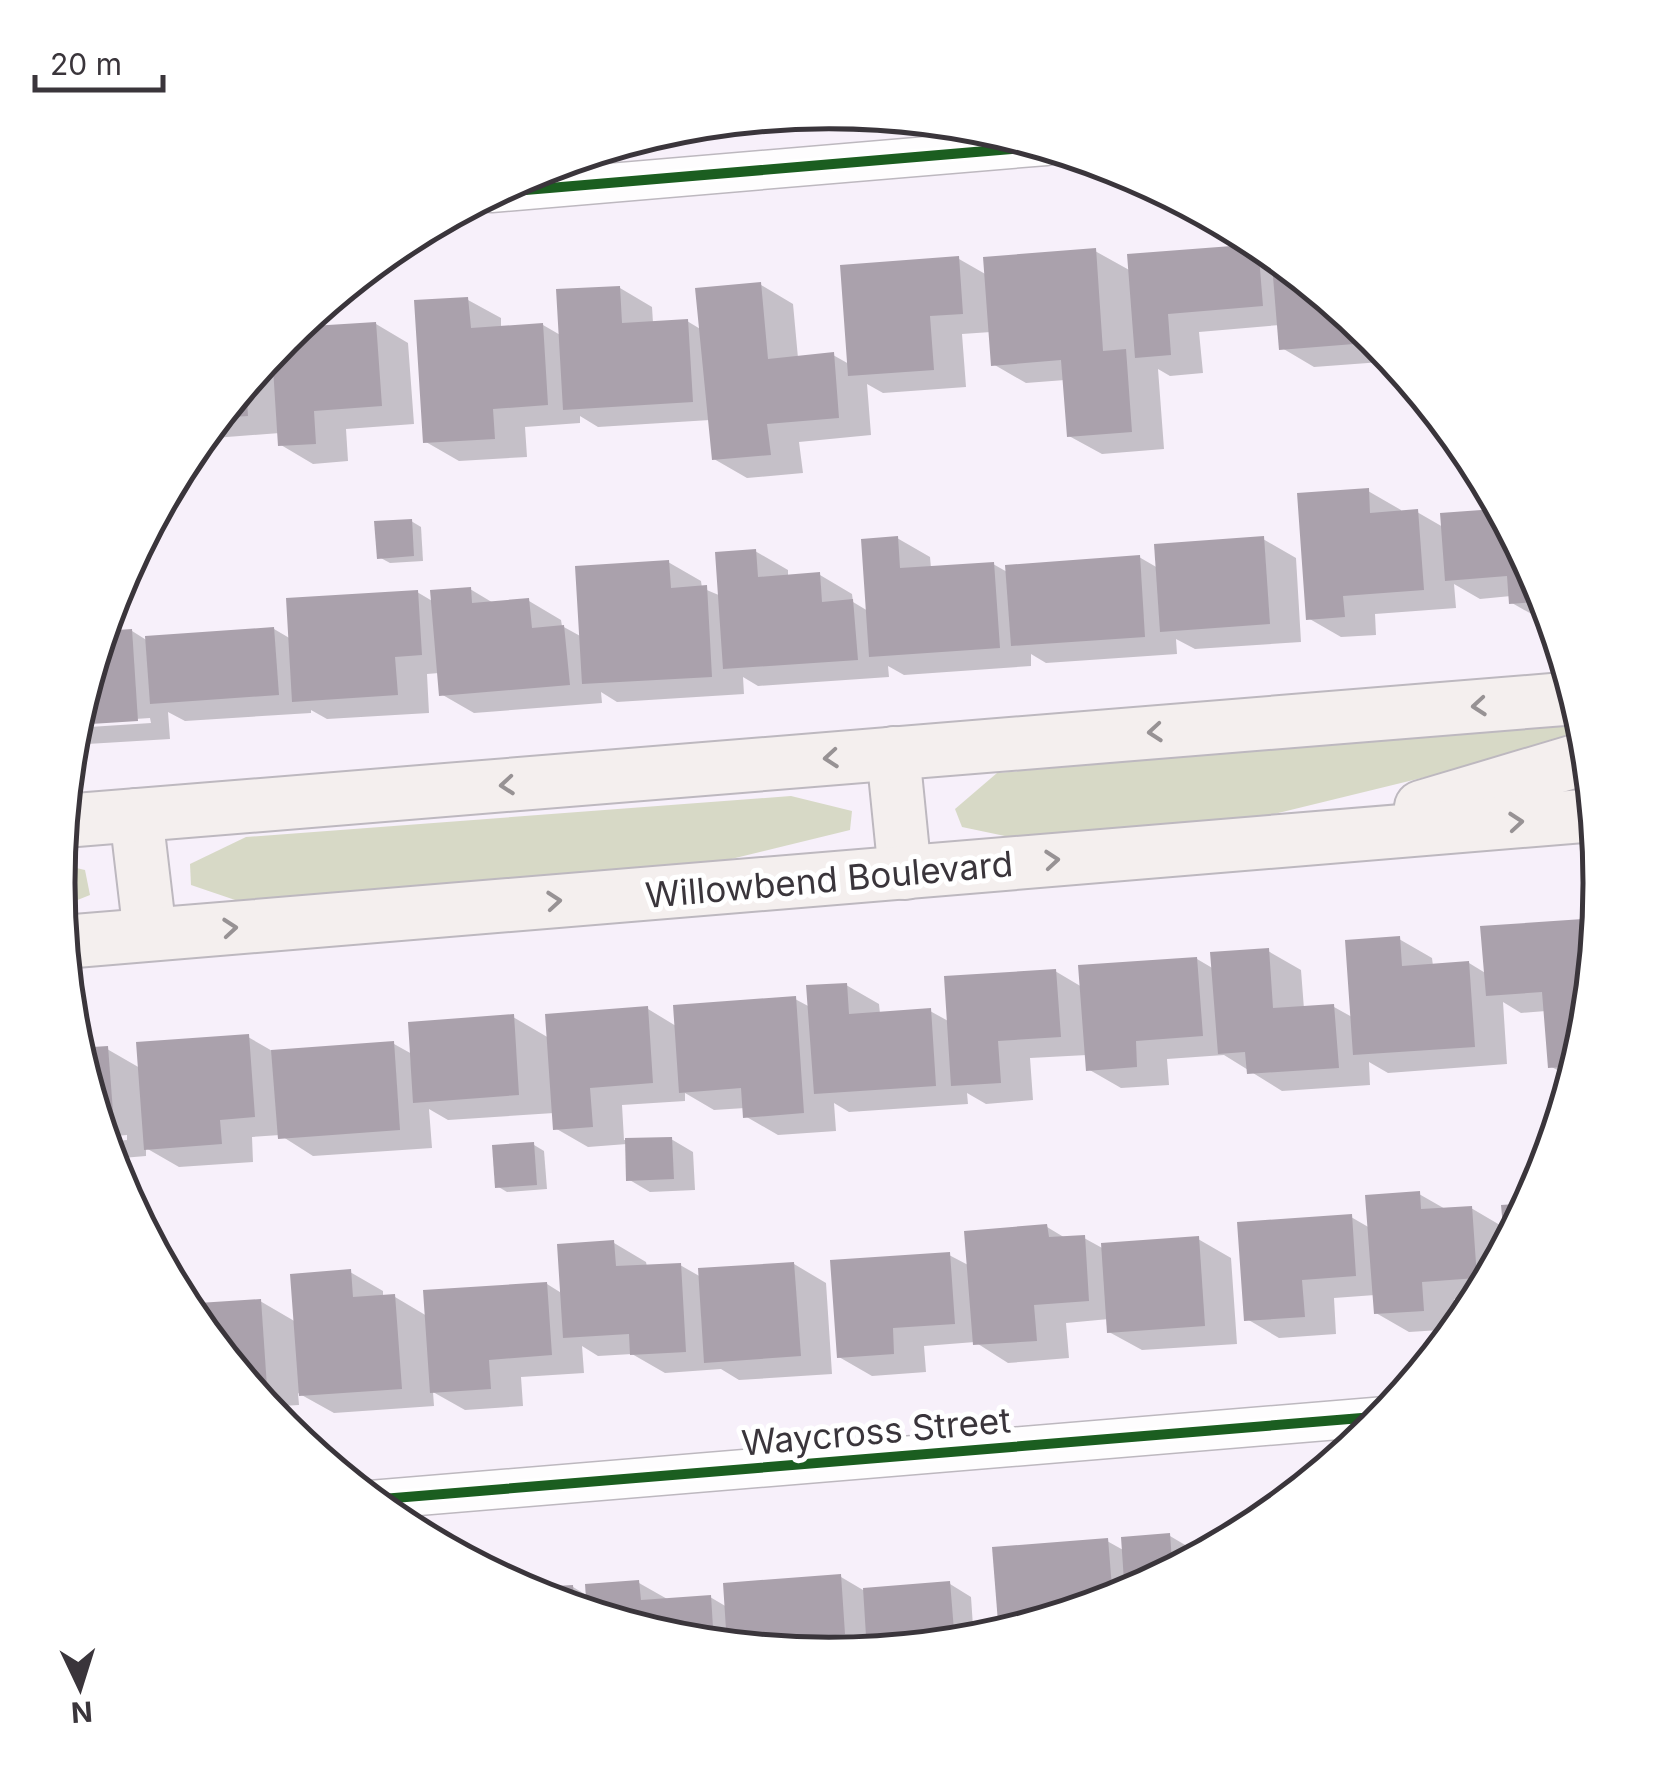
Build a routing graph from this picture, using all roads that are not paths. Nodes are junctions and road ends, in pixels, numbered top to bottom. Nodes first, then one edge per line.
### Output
1 (1003, 150) edge
2 (534, 189) edge
3 (1561, 699) edge
4 (893, 753) junction
5 (1574, 761) edge
6 (136, 814) junction
7 (1581, 816) edge
8 (78, 820) edge
9 (1314, 839) junction
10 (905, 872) junction
11 (150, 934) junction
12 (78, 941) edge
13 (1362, 1418) edge
14 (392, 1498) edge

1 - 2 street
3 -> 4 main road
4 -> 6 main road
4 - 10 main road
5 - 9 main road
6 - 8 main road
6 - 11 main road
9 -> 7 main road, Willowbend Boulevard
10 -> 9 main road, Willowbend Boulevard
11 -> 10 main road, Willowbend Boulevard
11 - 12 main road, Willowbend Boulevard
13 - 14 street, Waycross Street

